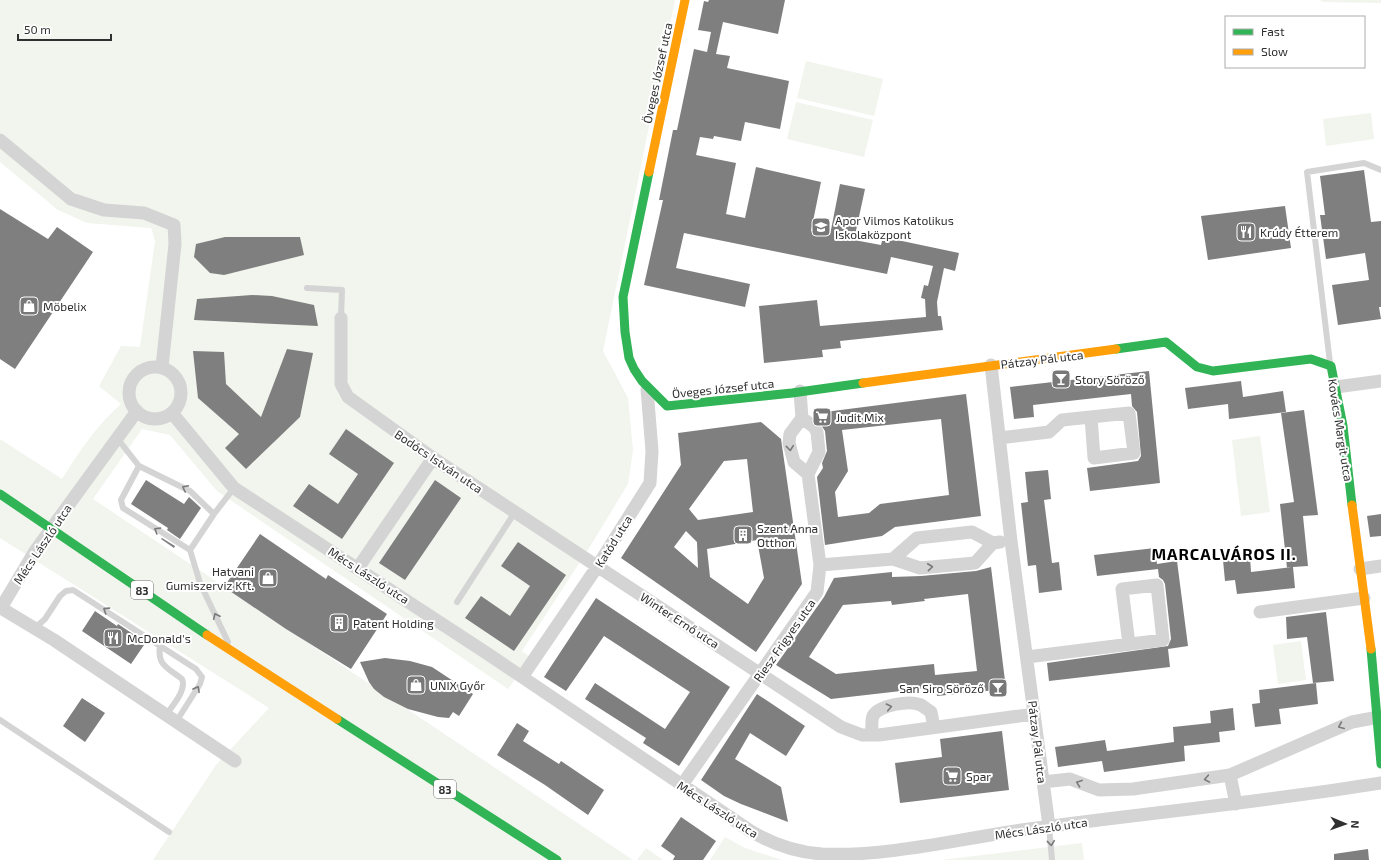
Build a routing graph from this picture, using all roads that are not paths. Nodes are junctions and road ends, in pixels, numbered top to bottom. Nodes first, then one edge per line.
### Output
1 (685, 0) edge
2 (0, 140) edge
3 (1381, 170) edge
4 (307, 288) dead end
5 (341, 318) joint
6 (1166, 342) joint
7 (991, 365) junction
8 (1331, 366) junction
9 (162, 367) junction
10 (1381, 381) edge
11 (1336, 387) junction
12 (647, 389) junction
13 (800, 391) junction
14 (137, 411) junction
15 (172, 413) junction
16 (1090, 417) dead end
17 (802, 418) junction
18 (117, 438) junction
19 (1000, 438) junction
20 (432, 458) junction
21 (139, 466) junction
22 (808, 474) junction
23 (234, 488) junction
24 (0, 494) edge
25 (514, 512) junction
26 (214, 514) junction
27 (51, 528) junction
28 (1011, 541) junction
29 (993, 543) junction
30 (190, 550) junction
31 (893, 559) junction
32 (820, 565) junction
33 (1381, 566) edge
34 (598, 567) junction
35 (358, 568) junction
36 (1360, 569) junction
37 (1364, 598) junction
38 (457, 602) dead end
39 (0, 608) edge
40 (1260, 612) dead end
41 (35, 628) junction
42 (1129, 644) junction
43 (160, 645) junction
44 (232, 652) junction
45 (1027, 657) junction
46 (762, 673) junction
47 (522, 677) junction
48 (1034, 714) junction
49 (171, 718) junction
50 (1378, 718) junction
51 (0, 720) edge
52 (934, 727) junction
53 (872, 735) junction
54 (235, 761) dead end
55 (1381, 764) edge
56 (1230, 775) junction
57 (1043, 782) junction
58 (1381, 783) edge
59 (682, 785) junction
60 (1236, 804) junction
61 (1049, 826) junction
62 (169, 832) dead end
63 (840, 857) edge
64 (557, 860) edge
65 (1052, 860) edge

1 - 12 street, Öveges József utca
2 - 9 street
3 - 8 lane
4 - 5 lane
5 - 20 street, Bodócs István utca
6 - 7 street, Pátzay Pál utca
6 - 8 street, Kovács Margit utca
7 - 13 street, Öveges József utca
7 - 19 street, Pátzay Pál utca
8 - 11 street, Kovács Margit utca
9 - 14 street
9 - 15 street
10 - 11 street
11 - 36 street, Kovács Margit utca
12 - 13 street, Öveges József utca
12 - 34 street, Katód utca
13 - 17 street
14 - 15 street
14 - 18 street, Mécs László utca
15 - 23 street, Mécs László utca
16 - 19 street
17 - 22 street
17 -> 22 street
18 - 21 lane
18 - 27 street, Mécs László utca
19 - 28 street, Pátzay Pál utca
20 - 25 street, Bodócs István utca
20 - 35 street
26 -> 21 lane
30 -> 21 lane
22 - 32 street, Riesz Frigyes utca
23 - 26 lane
23 - 35 street, Mécs László utca
24 - 27 street, 83
25 - 34 street, Bodócs István utca
25 - 38 lane
26 - 30 lane
27 - 39 street, Mécs László utca
27 - 44 street, 83
28 - 29 street
28 - 45 street, Pátzay Pál utca
31 -> 29 street
29 - 31 street
44 -> 30 lane
31 - 32 street
32 - 46 street, Riesz Frigyes utca
33 - 36 street
34 - 46 street, Winter Ernő utca
34 - 47 street, Katód utca
35 - 47 street, Mécs László utca
36 - 37 street, Kovács Margit utca
37 - 40 street
37 - 50 street, Kovács Margit utca
39 - 41 street, Mécs László utca
43 -> 41 lane
41 - 49 street, Mécs László utca
42 - 42 street
42 - 45 street
43 - 49 lane
49 -> 43 lane
44 - 64 street, 83
45 - 48 street, Pátzay Pál utca
46 - 53 street, Winter Ernő utca
46 - 59 street, Riesz Frigyes utca
47 - 59 street, Mécs László utca
48 - 52 street, Winter Ernő utca
48 - 57 street, Pátzay Pál utca
49 - 54 street, Mécs László utca
50 - 55 street, Kovács Margit utca
50 -> 56 street
51 - 62 lane
52 - 53 street, Winter Ernő utca
53 -> 52 street
56 -> 57 street
56 - 60 street
57 - 61 street, Pátzay Pál utca
58 - 60 street, Mécs László utca
59 - 63 street, Mécs László utca
60 - 61 street, Mécs László utca
61 - 63 street, Mécs László utca
61 -> 65 lane

